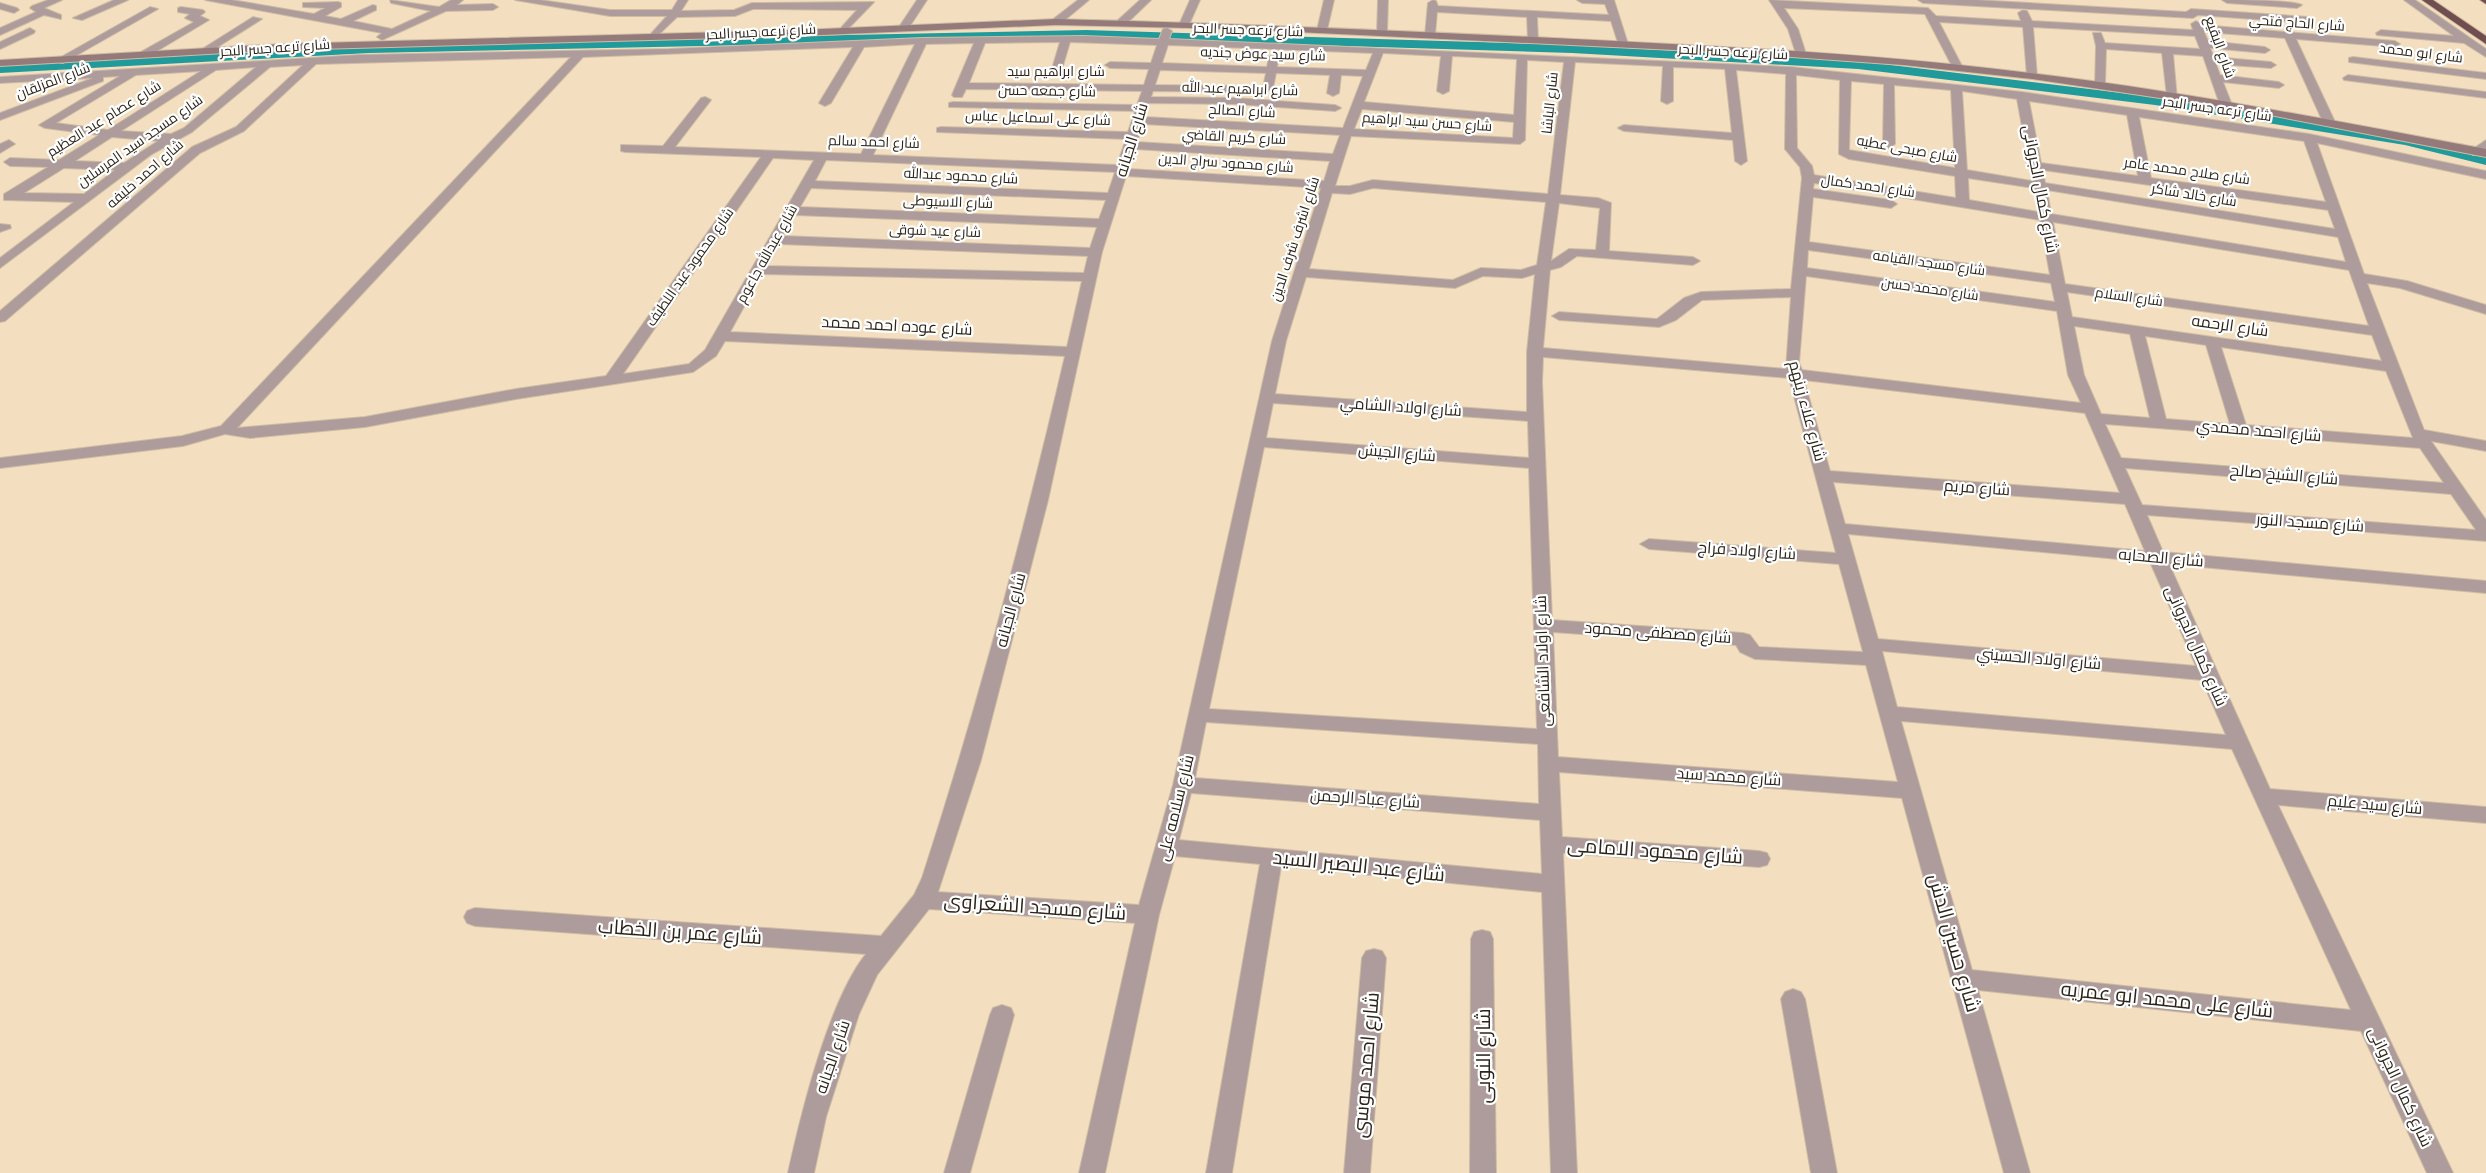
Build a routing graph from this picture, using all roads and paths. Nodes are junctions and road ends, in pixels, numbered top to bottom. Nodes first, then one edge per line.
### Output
1 (57, 0) edge
2 (123, 0) edge
3 (210, 0) edge
4 (458, 0) edge
5 (520, 0) edge
6 (683, 0) edge
7 (922, 0) edge
8 (1084, 0) edge
9 (1146, 0) edge
10 (1195, 0) edge
11 (1329, 0) edge
12 (1383, 0) edge
13 (1519, 0) edge
14 (1582, 0) edge
15 (2187, 0) edge
16 (2227, 0) edge
17 (2409, 0) edge
18 (2427, 0) edge
19 (2447, 0) edge
20 (227, 1) edge
21 (394, 1) edge
22 (666, 1) edge
23 (1609, 1) edge
24 (868, 3) edge
25 (1776, 3) edge
26 (2295, 3) edge
27 (2052, 4) edge
28 (306, 5) dead end
29 (0, 6) edge
30 (2019, 6) junction
31 (493, 7) dead end
32 (1927, 7) edge
33 (373, 8) dead end
34 (153, 9) dead end
35 (442, 9) junction
36 (2086, 9) junction
37 (14, 10) dead end
38 (181, 10) dead end
39 (43, 12) junction
40 (675, 13) junction
41 (1519, 14) junction
42 (1532, 14) junction
43 (2192, 14) junction
44 (57, 17) dead end
45 (78, 18) dead end
46 (314, 18) junction
47 (1615, 18) junction
48 (257, 19) dead end
49 (2309, 21) junction
50 (1056, 22) junction
51 (341, 23) junction
52 (1121, 23) junction
53 (2028, 24) junction
54 (1184, 25) junction
55 (904, 27) junction
56 (2095, 27) junction
57 (2486, 27) edge
58 (844, 30) junction
59 (1322, 30) junction
60 (2354, 30) dead end
61 (0, 32) edge
62 (30, 32) dead end
63 (391, 32) junction
64 (1166, 33) junction
65 (1382, 33) junction
66 (2388, 34) junction
67 (1430, 35) junction
68 (2289, 36) junction
69 (653, 37) junction
70 (2324, 38) junction
71 (1066, 39) junction
72 (981, 40) junction
73 (1533, 40) junction
74 (2463, 40) junction
75 (922, 41) junction
76 (2486, 41) edge
77 (861, 43) junction
78 (1623, 44) junction
79 (2203, 44) junction
80 (2395, 44) junction
81 (373, 45) junction
82 (0, 46) edge
83 (1277, 46) junction
84 (2101, 46) junction
85 (1379, 50) junction
86 (2265, 50) dead end
87 (204, 51) junction
88 (2167, 51) junction
89 (1447, 53) junction
90 (580, 54) junction
91 (1801, 54) junction
92 (2486, 54) edge
93 (143, 55) junction
94 (360, 56) junction
95 (1522, 56) junction
96 (1570, 58) junction
97 (59, 61) junction
98 (313, 61) junction
99 (0, 63) edge
100 (268, 63) junction
101 (1668, 63) junction
102 (1110, 65) dead end
103 (1156, 65) junction
104 (2271, 65) dead end
105 (1730, 66) junction
106 (214, 67) junction
107 (1220, 67) junction
108 (2411, 67) junction
109 (1958, 68) junction
110 (1272, 69) junction
111 (1791, 70) junction
112 (135, 72) junction
113 (1056, 72) dead end
114 (1336, 72) junction
115 (116, 73) junction
116 (1369, 73) junction
117 (1846, 76) junction
118 (2032, 76) junction
119 (2486, 76) edge
120 (2216, 78) junction
121 (2348, 78) dead end
122 (2361, 79) junction
123 (1890, 80) junction
124 (3, 82) edge
125 (1306, 83) dead end
126 (2279, 85) dead end
127 (962, 86) junction
128 (2100, 86) junction
129 (1956, 87) junction
130 (2424, 87) junction
131 (1213, 88) junction
132 (1236, 89) dead end
133 (1443, 91) dead end
134 (1333, 93) dead end
135 (2022, 95) junction
136 (2486, 95) edge
137 (2173, 97) junction
138 (705, 100) dead end
139 (1667, 101) dead end
140 (825, 103) dead end
141 (1356, 105) junction
142 (2226, 105) junction
143 (1335, 108) dead end
144 (2132, 112) junction
145 (1139, 116) junction
146 (0, 117) edge
147 (1520, 119) junction
148 (2329, 122) junction
149 (1624, 128) dead end
150 (941, 131) junction
151 (111, 132) junction
152 (1346, 132) junction
153 (221, 136) junction
154 (1738, 137) junction
155 (175, 138) junction
156 (2309, 138) junction
157 (1889, 144) dead end
158 (625, 148) dead end
159 (667, 149) junction
160 (2483, 150) edge
161 (1560, 151) joint
162 (770, 153) junction
163 (823, 155) junction
164 (867, 157) junction
165 (1337, 158) junction
166 (1741, 161) dead end
167 (10, 162) dead end
168 (60, 164) junction
169 (2037, 166) junction
170 (127, 167) junction
171 (1122, 170) junction
172 (1962, 173) junction
173 (2486, 175) edge
174 (2145, 181) junction
175 (807, 184) junction
176 (1807, 185) junction
177 (2041, 186) junction
178 (1328, 187) junction
179 (5, 196) edge
180 (1114, 197) junction
181 (1553, 197) junction
182 (86, 198) junction
183 (1963, 204) junction
184 (2333, 207) junction
185 (1926, 209) dead end
186 (792, 210) junction
187 (2047, 217) junction
188 (1103, 223) junction
189 (2343, 234) junction
190 (775, 240) junction
191 (1801, 245) junction
192 (1095, 252) junction
193 (1602, 254) junction
194 (1693, 261) dead end
195 (0, 264) edge
196 (1543, 267) junction
197 (758, 270) junction
198 (1299, 272) junction
199 (1799, 272) junction
200 (2356, 272) junction
201 (1088, 277) junction
202 (2058, 283) junction
203 (1797, 293) junction
204 (2486, 309) edge
205 (2063, 314) junction
206 (1559, 315) dead end
207 (0, 318) edge
208 (2137, 331) junction
209 (2378, 332) junction
210 (721, 336) junction
211 (2212, 342) junction
212 (1072, 352) junction
213 (1534, 352) junction
214 (2391, 367) junction
215 (1794, 374) junction
216 (610, 381) junction
217 (1267, 398) junction
218 (2092, 413) junction
219 (1535, 417) junction
220 (2159, 423) junction
221 (227, 429) junction
222 (2241, 430) junction
223 (2421, 439) junction
224 (1258, 442) junction
225 (2486, 446) edge
226 (2113, 462) junction
227 (0, 463) edge
228 (1537, 464) junction
229 (1825, 476) junction
230 (2455, 489) junction
231 (2132, 504) junction
232 (1837, 528) junction
233 (2486, 534) edge
234 (1649, 544) dead end
235 (2156, 557) junction
236 (1845, 559) junction
237 (2486, 587) edge
238 (1543, 625) junction
239 (1871, 652) junction
240 (2208, 674) junction
241 (1888, 713) junction
242 (1198, 715) junction
243 (1546, 737) junction
244 (2240, 743) junction
245 (1548, 764) junction
246 (1183, 785) junction
247 (1910, 791) junction
248 (2263, 796) junction
249 (1548, 813) junction
250 (2486, 815) edge
251 (1551, 844) junction
252 (1166, 847) junction
253 (1272, 857) junction
254 (1759, 858) dead end
255 (1553, 884) junction
256 (923, 900) junction
257 (1148, 915) junction
258 (475, 917) dead end
259 (1482, 939) dead end
260 (886, 946) junction
261 (1374, 958) dead end
262 (1964, 979) junction
263 (1793, 999) dead end
264 (1002, 1015) dead end
265 (2370, 1022) junction
266 (801, 1173) edge
267 (957, 1173) edge
268 (1092, 1173) edge
269 (1219, 1173) edge
270 (1357, 1173) edge
271 (1484, 1173) edge
272 (1564, 1173) edge
273 (1824, 1173) edge
274 (2017, 1173) edge
275 (2440, 1173) edge

1 - 39 street
2 - 45 street
3 - 20 street
4 - 35 street
5 - 40 street
6 - 22 street
6 - 40 street
7 - 55 street
8 - 50 street
9 - 52 street
10 - 54 street
11 - 59 street
12 - 65 street
13 - 41 street
14 - 23 street
15 - 43 street, شارع البقيع
16 - 26 street
17 - 74 street
18 - 76 highway
19 - 57 highway
20 - 46 street
21 - 35 street
23 - 47 street
24 - 40 street
24 - 58 street
25 - 32 street
25 - 91 street
26 - 49 street
27 - 30 street
27 - 36 street
28 - 46 street
29 - 37 street
30 - 32 street
30 - 53 street
31 - 35 street
32 - 53 street
32 - 109 street
33 - 51 street
34 - 97 street
35 - 63 street
36 - 43 street
36 - 56 street
38 - 93 street
39 - 44 street
39 - 61 street
40 - 69 street
41 - 42 street
41 - 67 street
42 - 47 street
42 - 73 street
43 - 49 street
43 - 79 street, شارع البقيع
46 - 51 street
47 - 78 street
48 - 87 street
49 - 70 street
50 - 52 street, شارع ترعه جسر البحر
50 - 55 street, شارع ترعه جسر البحر
51 - 63 street
52 - 64 street, شارع ترعه جسر البحر
53 - 56 street
53 - 118 street
54 - 59 street, شارع ترعه جسر البحر
54 - 64 street, شارع ترعه جسر البحر
55 - 58 street, شارع ترعه جسر البحر
56 - 79 street
56 - 84 street
58 - 69 street, شارع ترعه جسر البحر
59 - 65 street, شارع ترعه جسر البحر
60 - 66 street
62 - 82 street
63 - 81 street
64 - 71 street, شارع ترعه جسر البحر
64 - 83 street, شارع ترعه جسر البحر
64 - 103 street, شارع الجبانه
65 - 67 street, شارع ترعه جسر البحر
66 - 74 street
66 - 80 street
67 - 73 street, شارع ترعه جسر البحر
68 - 70 street, شارع الحاج فتحي
68 - 79 street, شارع الحاج فتحي
68 - 148 street
69 - 81 street, شارع ترعه جسر البحر
70 - 80 street, شارع الحاج فتحي
71 - 72 street, شارع ترعه جسر البحر
71 - 113 street
72 - 75 street, شارع ترعه جسر البحر
72 - 127 street
73 - 78 street, شارع ترعه جسر البحر
74 - 92 street
75 - 77 street, شارع ترعه جسر البحر
75 - 164 street
77 - 90 street, شارع ترعه جسر البحر
77 - 140 street
78 - 91 street, شارع ترعه جسر البحر
79 - 86 street
79 - 88 street
79 - 104 street
79 - 120 street, شارع البقيع
80 - 108 street
81 - 87 street, شارع ترعه جسر البحر
81 - 94 street
83 - 85 street, شارع ترعه جسر البحر
83 - 110 street
84 - 88 street
84 - 128 street
85 - 89 street, شارع ترعه جسر البحر
85 - 116 street, شارع اشرف شرف الدين
87 - 93 street, شارع ترعه جسر البحر
88 - 137 street
89 - 95 street, شارع ترعه جسر البحر
89 - 133 street
90 - 94 street, شارع ترعه جسر البحر
90 - 221 street
91 - 109 street, شارع ترعه جسر البحر
93 - 97 street, شارع ترعه جسر البحر
94 - 98 street, شارع ترعه جسر البحر
95 - 96 street, شارع ترعه جسر البحر
95 - 147 street
96 - 101 street, شارع ترعه جسر البحر
96 - 161 street, شارع الباشا
97 - 99 street, شارع ترعه جسر البحر
98 - 100 street, شارع ترعه جسر البحر
98 - 153 street, شارع احمد خليفه
100 - 106 street, شارع ترعه جسر البحر
100 - 155 street, شارع مسجد سيد المرسلين
101 - 105 street, شارع ترعه جسر البحر
101 - 139 street
102 - 103 street, شارع سيد عوض جنديه
103 - 107 street, شارع سيد عوض جنديه
103 - 145 street, شارع الجبانه
105 - 111 street, شارع ترعه جسر البحر
105 - 154 street
106 - 112 street, شارع ترعه جسر البحر
106 - 151 street, شارع عصام عبد العظيم
107 - 110 street, شارع سيد عوض جنديه
107 - 131 street
108 - 119 street, شارع ابو محمد
108 - 122 street, شارع ابو محمد
108 - 130 street
109 - 118 street, شارع ترعه جسر البحر
110 - 114 street, شارع سيد عوض جنديه
110 - 125 street
111 - 117 street, شارع ترعه جسر البحر
111 - 176 street
112 - 115 street, شارع ترعه جسر البحر
112 - 151 street, شارع المزلقان
114 - 116 street, شارع سيد عوض جنديه
114 - 134 street
115 - 124 street, شارع ترعه جسر البحر
115 - 146 street, شارع المزلقان
116 - 141 street, شارع اشرف شرف الدين
117 - 123 street, شارع ترعه جسر البحر
117 - 172 street, شارع صبحى عطيه
118 - 128 street, شارع ترعه جسر البحر
120 - 126 street
120 - 142 street, شارع البقيع
121 - 122 street
122 - 130 street
123 - 129 street, شارع ترعه جسر البحر
123 - 157 street
127 - 145 street, شارع ابراهيم سيد
127 - 150 street
128 - 137 street, شارع ترعه جسر البحر
129 - 135 street, شارع ترعه جسر البحر
129 - 172 street
130 - 136 street
131 - 132 street
131 - 145 street
135 - 144 street, شارع ترعه جسر البحر
135 - 169 street, شارع كمال الجروانى
137 - 142 street, شارع ترعه جسر البحر
138 - 159 street
141 - 147 street
141 - 152 street, شارع اشرف شرف الدين
142 - 148 street, شارع ترعه جسر البحر
143 - 145 street, شارع ابراهيم عبد الله
144 - 156 street, شارع ترعه جسر البحر
144 - 174 street
145 - 150 street, شارع على اسماعيل عباس
145 - 150 street, شارع جمعه حسن
145 - 152 street, شارع الصالح
145 - 165 street, شارع كريم القاضي
145 - 171 street, شارع الجبانه
147 - 152 street, شارع حسن سيد ابراهيم
148 - 160 street, شارع ترعه جسر البحر
149 - 154 street
150 - 164 street, شارع احمد سالم
150 - 171 street, شارع احمد سالم
151 - 155 street
151 - 168 street, شارع عصام عبد العظيم
152 - 165 street, شارع اشرف شرف الدين
153 - 155 street
153 - 207 street, شارع احمد خليفه
154 - 166 street
155 - 170 street, شارع مسجد سيد المرسلين
156 - 173 street, شارع ترعه جسر البحر
156 - 184 street
158 - 159 street, شارع احمد سالم
159 - 162 street, شارع احمد سالم
161 - 181 street, شارع اولاد الشافعى
162 - 163 street, شارع احمد سالم
162 - 216 street, شارع محمود عبد اللطيف
163 - 164 street, شارع احمد سالم
163 - 175 street, شارع عبدالله جاعوم
165 - 178 street, شارع اشرف شرف الدين
167 - 168 street
168 - 170 street
168 - 179 street, شارع عصام عبد العظيم
169 - 174 street, شارع صلاح محمد عامر
169 - 177 street, شارع كمال الجروانى
170 - 182 street, شارع مسجد سيد المرسلين
171 - 178 street, شارع محمود سراج الدين
171 - 180 street, شارع الجبانه
172 - 177 street, شارع صبحى عطيه
172 - 183 street
174 - 184 street, شارع صلاح محمد عامر
175 - 180 street, شارع محمود عبدالله
175 - 186 street, شارع عبدالله جاعوم
176 - 183 street
176 - 185 street, شارع احمد كمال
176 - 191 street, شارع علاء زينهم
177 - 187 street, شارع كمال الجروانى
177 - 189 street, شارع خالد شاكر
178 - 181 street, شارع محمود سراج الدين
178 - 198 street, شارع اشرف شرف الدين
179 - 182 street
180 - 188 street, شارع الجبانه
181 - 193 street, شارع محمود سراج الدين
181 - 196 street, شارع اولاد الشافعى
182 - 195 street, شارع مسجد سيد المرسلين
183 - 187 street
184 - 189 street
186 - 188 street, شارع الاسيوطى
186 - 190 street, شارع عبدالله جاعوم
187 - 200 street
187 - 202 street, شارع كمال الجروانى
188 - 192 street, شارع الجبانه
189 - 200 street
190 - 192 street, شارع عيد شوقى
190 - 197 street, شارع عبدالله جاعوم
191 - 199 street, شارع علاء زينهم
191 - 202 street, شارع مسجد القيامه
192 - 201 street, شارع الجبانه
193 - 194 street
193 - 196 street
196 - 198 street
196 - 213 street, شارع اولاد الشافعى
197 - 201 street
197 - 210 street, شارع عبدالله جاعوم
198 - 217 street, شارع اشرف شرف الدين
199 - 203 street, شارع علاء زينهم
199 - 205 street, شارع محمد حسن
200 - 204 street
200 - 209 street
201 - 212 street, شارع الجبانه
202 - 205 street, شارع كمال الجروانى
202 - 209 street, شارع السلام
203 - 206 street
203 - 215 street, شارع علاء زينهم
205 - 208 street, شارع الرحمه
205 - 218 street, شارع كمال الجروانى
208 - 211 street, شارع الرحمه
208 - 220 street
209 - 214 street
210 - 212 street, شارع عوده احمد محمد
210 - 216 street, شارع عبدالله جاعوم
211 - 214 street, شارع الرحمه
211 - 222 street
212 - 256 street, شارع الجبانه
213 - 215 street, شارع احمد محمدي
213 - 219 street, شارع اولاد الشافعى
214 - 223 street
215 - 218 street, شارع احمد محمدي
215 - 229 street, شارع علاء زينهم
216 - 221 street
217 - 219 street, شارع اولاد الشامي
217 - 224 street, شارع اشرف شرف الدين
218 - 220 street, شارع احمد محمدي
218 - 226 street, شارع كمال الجروانى
219 - 228 street, شارع اولاد الشافعى
220 - 222 street, شارع احمد محمدي
221 - 227 street
222 - 223 street, شارع احمد محمدي
223 - 225 street, شارع احمد محمدي
223 - 230 street
224 - 228 street, شارع الجيش
224 - 242 street, شارع سلامه على
226 - 230 street, شارع الشيخ صالح
226 - 231 street, شارع كمال الجروانى
228 - 238 street, شارع اولاد الشافعى
229 - 231 street, شارع مريم
229 - 232 street, شارع علاء زينهم
230 - 233 street
231 - 233 street, شارع مسجد النور
231 - 235 street, شارع كمال الجروانى
232 - 235 street, شارع الصحابه
232 - 236 street, شارع علاء زينهم
234 - 236 street, شارع اولاد فراج
235 - 237 street, شارع الصحابه
235 - 240 street, شارع كمال الجروانى
236 - 239 street, شارع علاء زينهم
238 - 239 street, شارع مصطفى محمود
238 - 243 street, شارع اولاد الشافعى
239 - 240 street, شارع اولاد الحسيني
239 - 241 street, شارع علاء زينهم
240 - 244 street, شارع كمال الجروانى
241 - 244 street
241 - 247 street, شارع حسين الدش
242 - 243 street
242 - 246 street, شارع سلامه على
243 - 245 street, شارع اولاد الشافعى
244 - 248 street, شارع كمال الجروانى
245 - 247 street, شارع محمد سيد
245 - 249 street, شارع اولاد الشافعى
246 - 249 street, شارع عباد الرحمن
246 - 252 street, شارع سلامه على
247 - 262 street, شارع حسين الدش
248 - 250 street, شارع سيد عليم
248 - 265 street, شارع كمال الجروانى
249 - 251 street, شارع اولاد الشافعى
251 - 254 street, شارع محمود الامامى
251 - 255 street, شارع اولاد الشافعى
252 - 253 street, شارع عبد البصير السيد
252 - 257 street, شارع سلامه على
253 - 255 street, شارع عبد البصير السيد
253 - 269 street
255 - 272 street, شارع اولاد الشافعى
256 - 257 street, شارع مسجد الشعراوى
256 - 260 street, شارع الجبانه
257 - 268 street, شارع سلامه على
258 - 260 street, شارع عمر بن الخطاب
259 - 271 street, شارع النوبى
260 - 266 street, شارع الجبانه
261 - 270 street, شارع احمد موسى
262 - 265 street, شارع على محمد ابو عمريه
262 - 274 street, شارع حسين الدش
263 - 273 street
264 - 267 street
265 - 275 street, شارع كمال الجروانى

